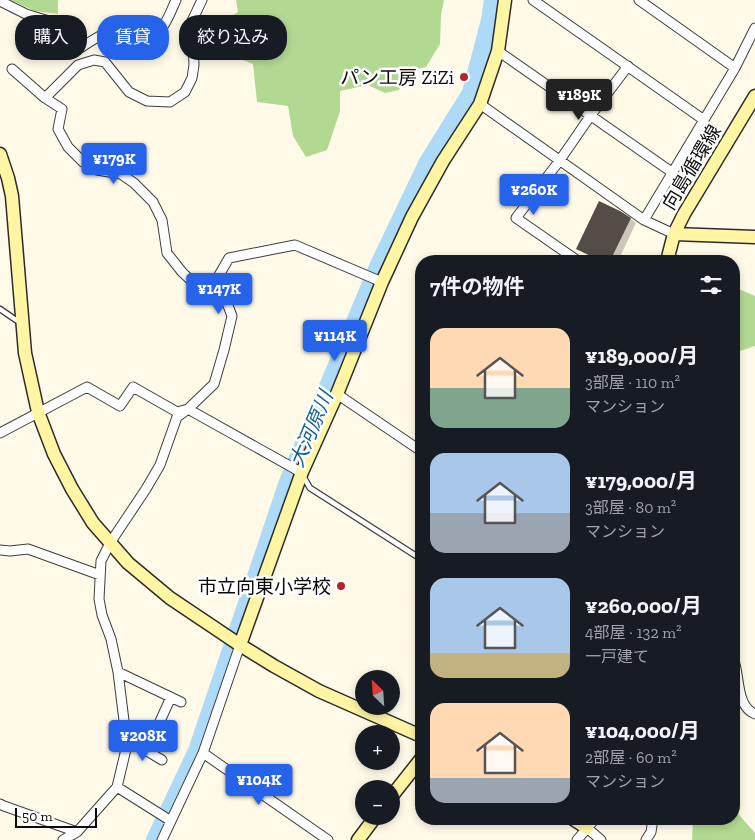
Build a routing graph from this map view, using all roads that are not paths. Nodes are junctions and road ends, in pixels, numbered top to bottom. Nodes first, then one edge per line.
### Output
1 (176, 0) edge
2 (202, 0) edge
3 (505, 0) edge
4 (533, 0) edge
5 (639, 0) edge
6 (0, 1) edge
7 (755, 28) edge
8 (498, 51) junction
9 (628, 66) junction
10 (735, 68) junction
11 (12, 69) dead end
12 (755, 96) edge
13 (45, 98) junction
14 (480, 104) junction
15 (591, 116) junction
16 (704, 120) junction
17 (0, 154) edge
18 (560, 160) junction
19 (673, 173) junction
20 (644, 220) junction
21 (674, 234) junction
22 (755, 238) edge
23 (569, 255) edge
24 (669, 255) edge
25 (382, 282) junction
26 (211, 292) junction
27 (0, 309) edge
28 (23, 321) junction
29 (337, 394) junction
30 (188, 409) junction
31 (38, 412) junction
32 (0, 433) edge
33 (415, 448) edge
34 (296, 470) junction
35 (110, 542) junction
36 (0, 550) edge
37 (415, 555) edge
38 (100, 575) junction
39 (240, 645) junction
40 (118, 672) junction
41 (740, 694) edge
42 (171, 697) junction
43 (181, 702) dead end
44 (755, 714) edge
45 (415, 733) edge
46 (128, 745) junction
47 (147, 750) junction
48 (203, 753) junction
49 (162, 760) dead end
50 (415, 767) edge
51 (400, 786) edge
52 (117, 787) junction
53 (0, 804) edge
54 (171, 821) junction
55 (369, 825) edge
56 (590, 825) edge
57 (592, 825) edge
58 (652, 825) edge
59 (77, 832) junction
60 (63, 840) edge
61 (162, 840) edge
62 (328, 840) edge
63 (358, 840) edge
64 (577, 840) edge
65 (601, 840) edge
66 (646, 840) edge

1 - 6 street
2 - 13 street
3 - 8 street
4 - 9 street
5 - 10 street
7 - 10 street
8 - 14 street
8 - 15 street
9 - 15 street
9 - 16 street
10 - 16 street
11 - 13 street
12 - 21 street, 向島循環線
13 - 26 street
14 - 18 street
14 - 25 street
15 - 18 street
15 - 19 street
16 - 19 street
17 - 28 street
18 - 20 street
18 - 23 street
19 - 20 street
20 - 21 street
21 - 22 street
21 - 24 street, 向島循環線
25 - 26 street
25 - 29 street
26 - 30 street
27 - 28 lane
28 - 31 street
29 - 33 street
29 - 34 street
30 - 31 street
30 - 34 street
30 - 35 street
31 - 32 street
31 - 35 street
34 - 37 lane
34 - 39 street
35 - 38 street
35 - 39 street
36 - 38 street
38 - 40 street
39 - 45 street
39 - 48 street
40 - 42 street
40 - 46 street
41 - 44 street
42 - 43 street
42 - 47 street
46 - 47 street
46 - 52 street
47 - 49 street
48 - 54 street
48 - 62 street
50 - 51 street
52 - 54 street
52 - 59 street
53 - 59 street
54 - 61 street
55 - 63 street
56 - 64 street
57 - 65 street
58 - 66 street
59 - 60 street

